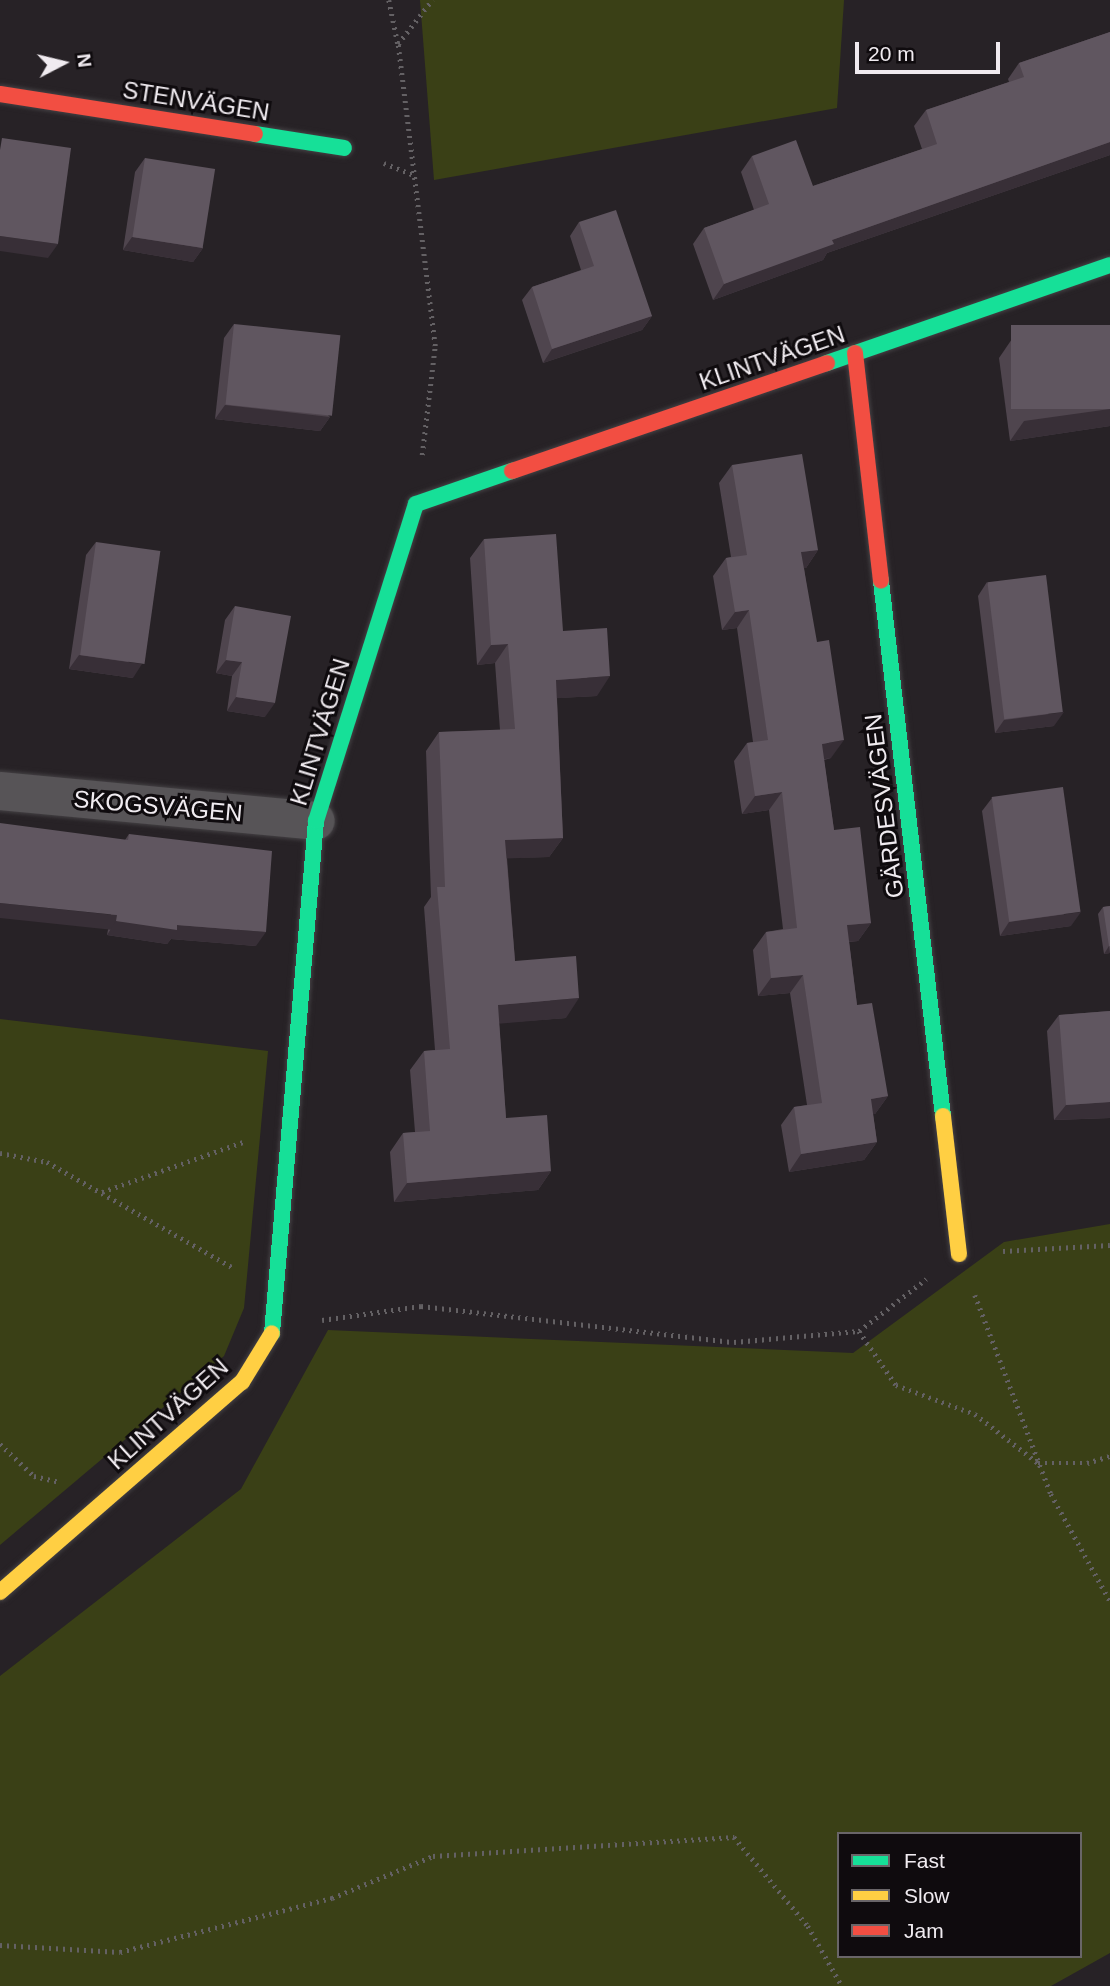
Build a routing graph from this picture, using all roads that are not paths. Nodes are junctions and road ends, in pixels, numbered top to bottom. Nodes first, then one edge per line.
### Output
1 (0, 94) edge
2 (344, 148) dead end
3 (1110, 265) edge
4 (855, 353) junction
5 (0, 791) edge
6 (316, 821) junction
7 (959, 1254) road end
8 (0, 1592) edge

1 - 2 street, STENVÄGEN
3 - 4 street, KLINTVÄGEN
4 - 6 street, KLINTVÄGEN
4 - 7 street, GÄRDESVÄGEN
5 - 6 street, SKOGSVÄGEN
6 - 8 street, KLINTVÄGEN

